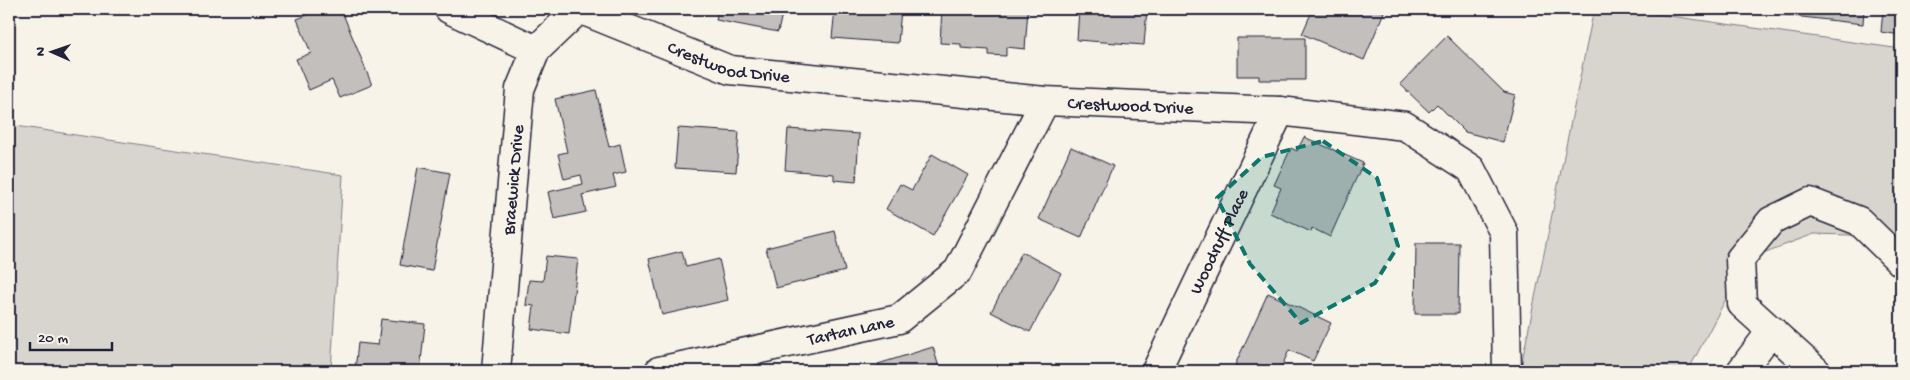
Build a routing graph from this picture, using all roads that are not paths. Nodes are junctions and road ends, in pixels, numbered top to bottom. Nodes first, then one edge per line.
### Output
1 (449, 9) edge
2 (579, 9) edge
3 (536, 50) junction
4 (1045, 101) junction
5 (1280, 111) junction
6 (1901, 262) edge
7 (1772, 330) junction
8 (496, 371) edge
9 (659, 371) edge
10 (1156, 371) edge
11 (1507, 371) edge
12 (1741, 371) edge
13 (1816, 371) edge

1 - 3 street
2 - 3 street, Braewick Drive
2 - 4 street, Crestwood Drive
3 - 8 street, Braewick Drive
4 - 5 street, Crestwood Drive
4 - 9 street, Tartan Lane
5 - 10 street, Woodruff Place
5 - 11 street, Crestwood Drive
6 - 7 street
7 - 12 street
7 - 13 street

